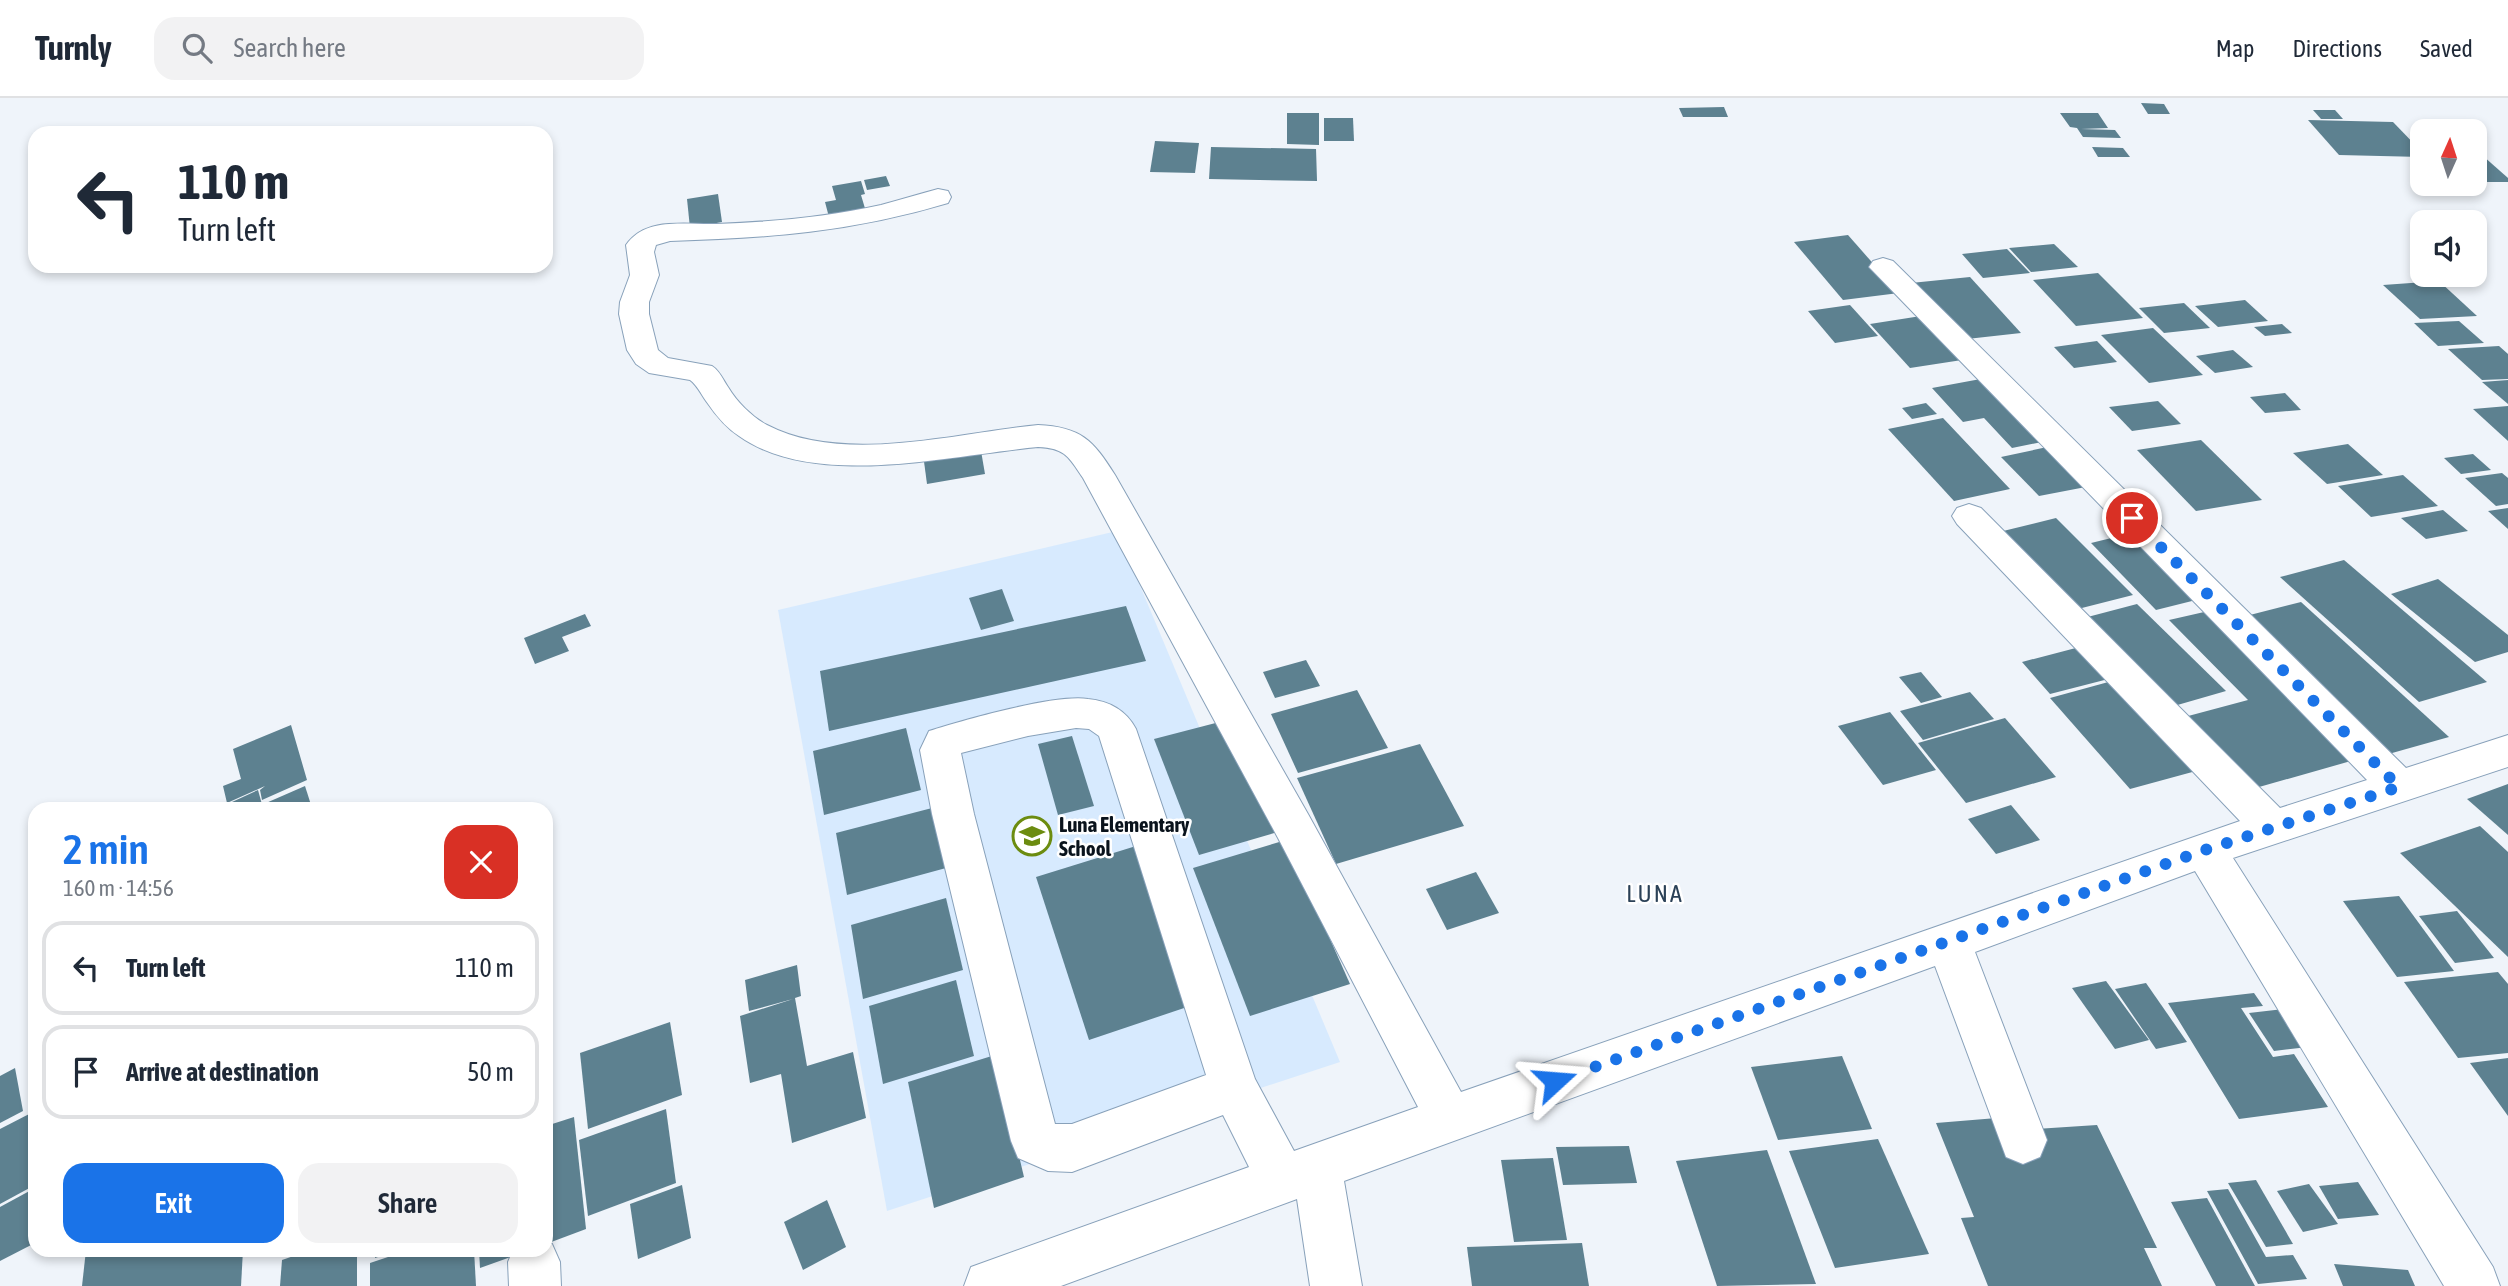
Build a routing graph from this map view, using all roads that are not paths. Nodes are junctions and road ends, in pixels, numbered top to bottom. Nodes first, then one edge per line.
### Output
1 (938, 197) dead end
2 (1883, 267) dead end
3 (1969, 516) dead end
4 (2508, 751) edge
5 (2399, 787) junction
6 (2273, 828) junction
7 (2205, 850) junction
8 (1949, 942) junction
9 (1234, 1088) junction
10 (1450, 1119) junction
11 (2023, 1140) dead end
12 (1300, 1173) junction
13 (990, 1286) edge
14 (1336, 1286) edge
15 (2474, 1286) edge

1 - 10 street
2 - 5 street
3 - 6 street
4 - 5 street
5 - 6 street
6 - 7 street
7 - 8 street
7 - 15 street
8 - 10 street
8 - 11 street
9 - 9 street
9 - 12 street
10 - 12 street
12 - 13 street
12 - 14 street

